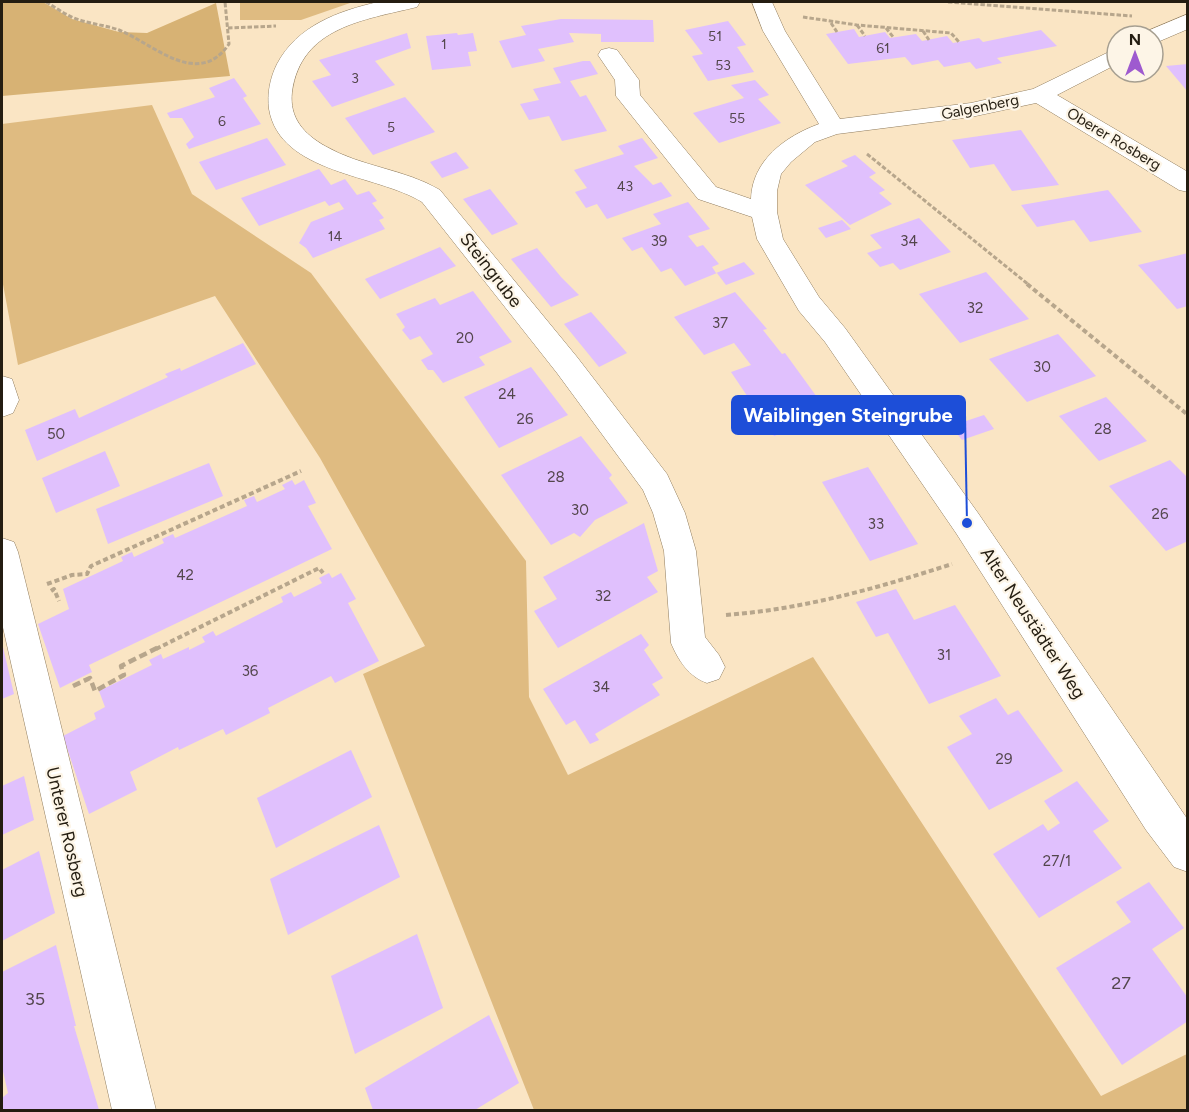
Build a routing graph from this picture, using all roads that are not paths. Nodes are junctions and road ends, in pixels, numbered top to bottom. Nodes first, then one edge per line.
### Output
1 (409, 2) edge
2 (762, 4) edge
3 (1187, 20) edge
4 (1165, 31) edge
5 (609, 55) dead end
6 (1105, 62) edge
7 (1040, 94) junction
8 (833, 127) junction
9 (1188, 184) edge
10 (764, 213) junction
11 (2, 552) edge
12 (707, 667) dead end
13 (1188, 853) edge
14 (134, 1110) edge

1 - 12 street, Steingrube
2 - 8 street
3 - 4 street
5 - 10 street
6 - 7 street, Galgenberg
7 - 8 street, Galgenberg
7 - 9 street, Oberer Rosberg
8 - 10 street, Alter Neustädter Weg
10 - 13 street, Alter Neustädter Weg
11 - 14 street, Unterer Rosberg

